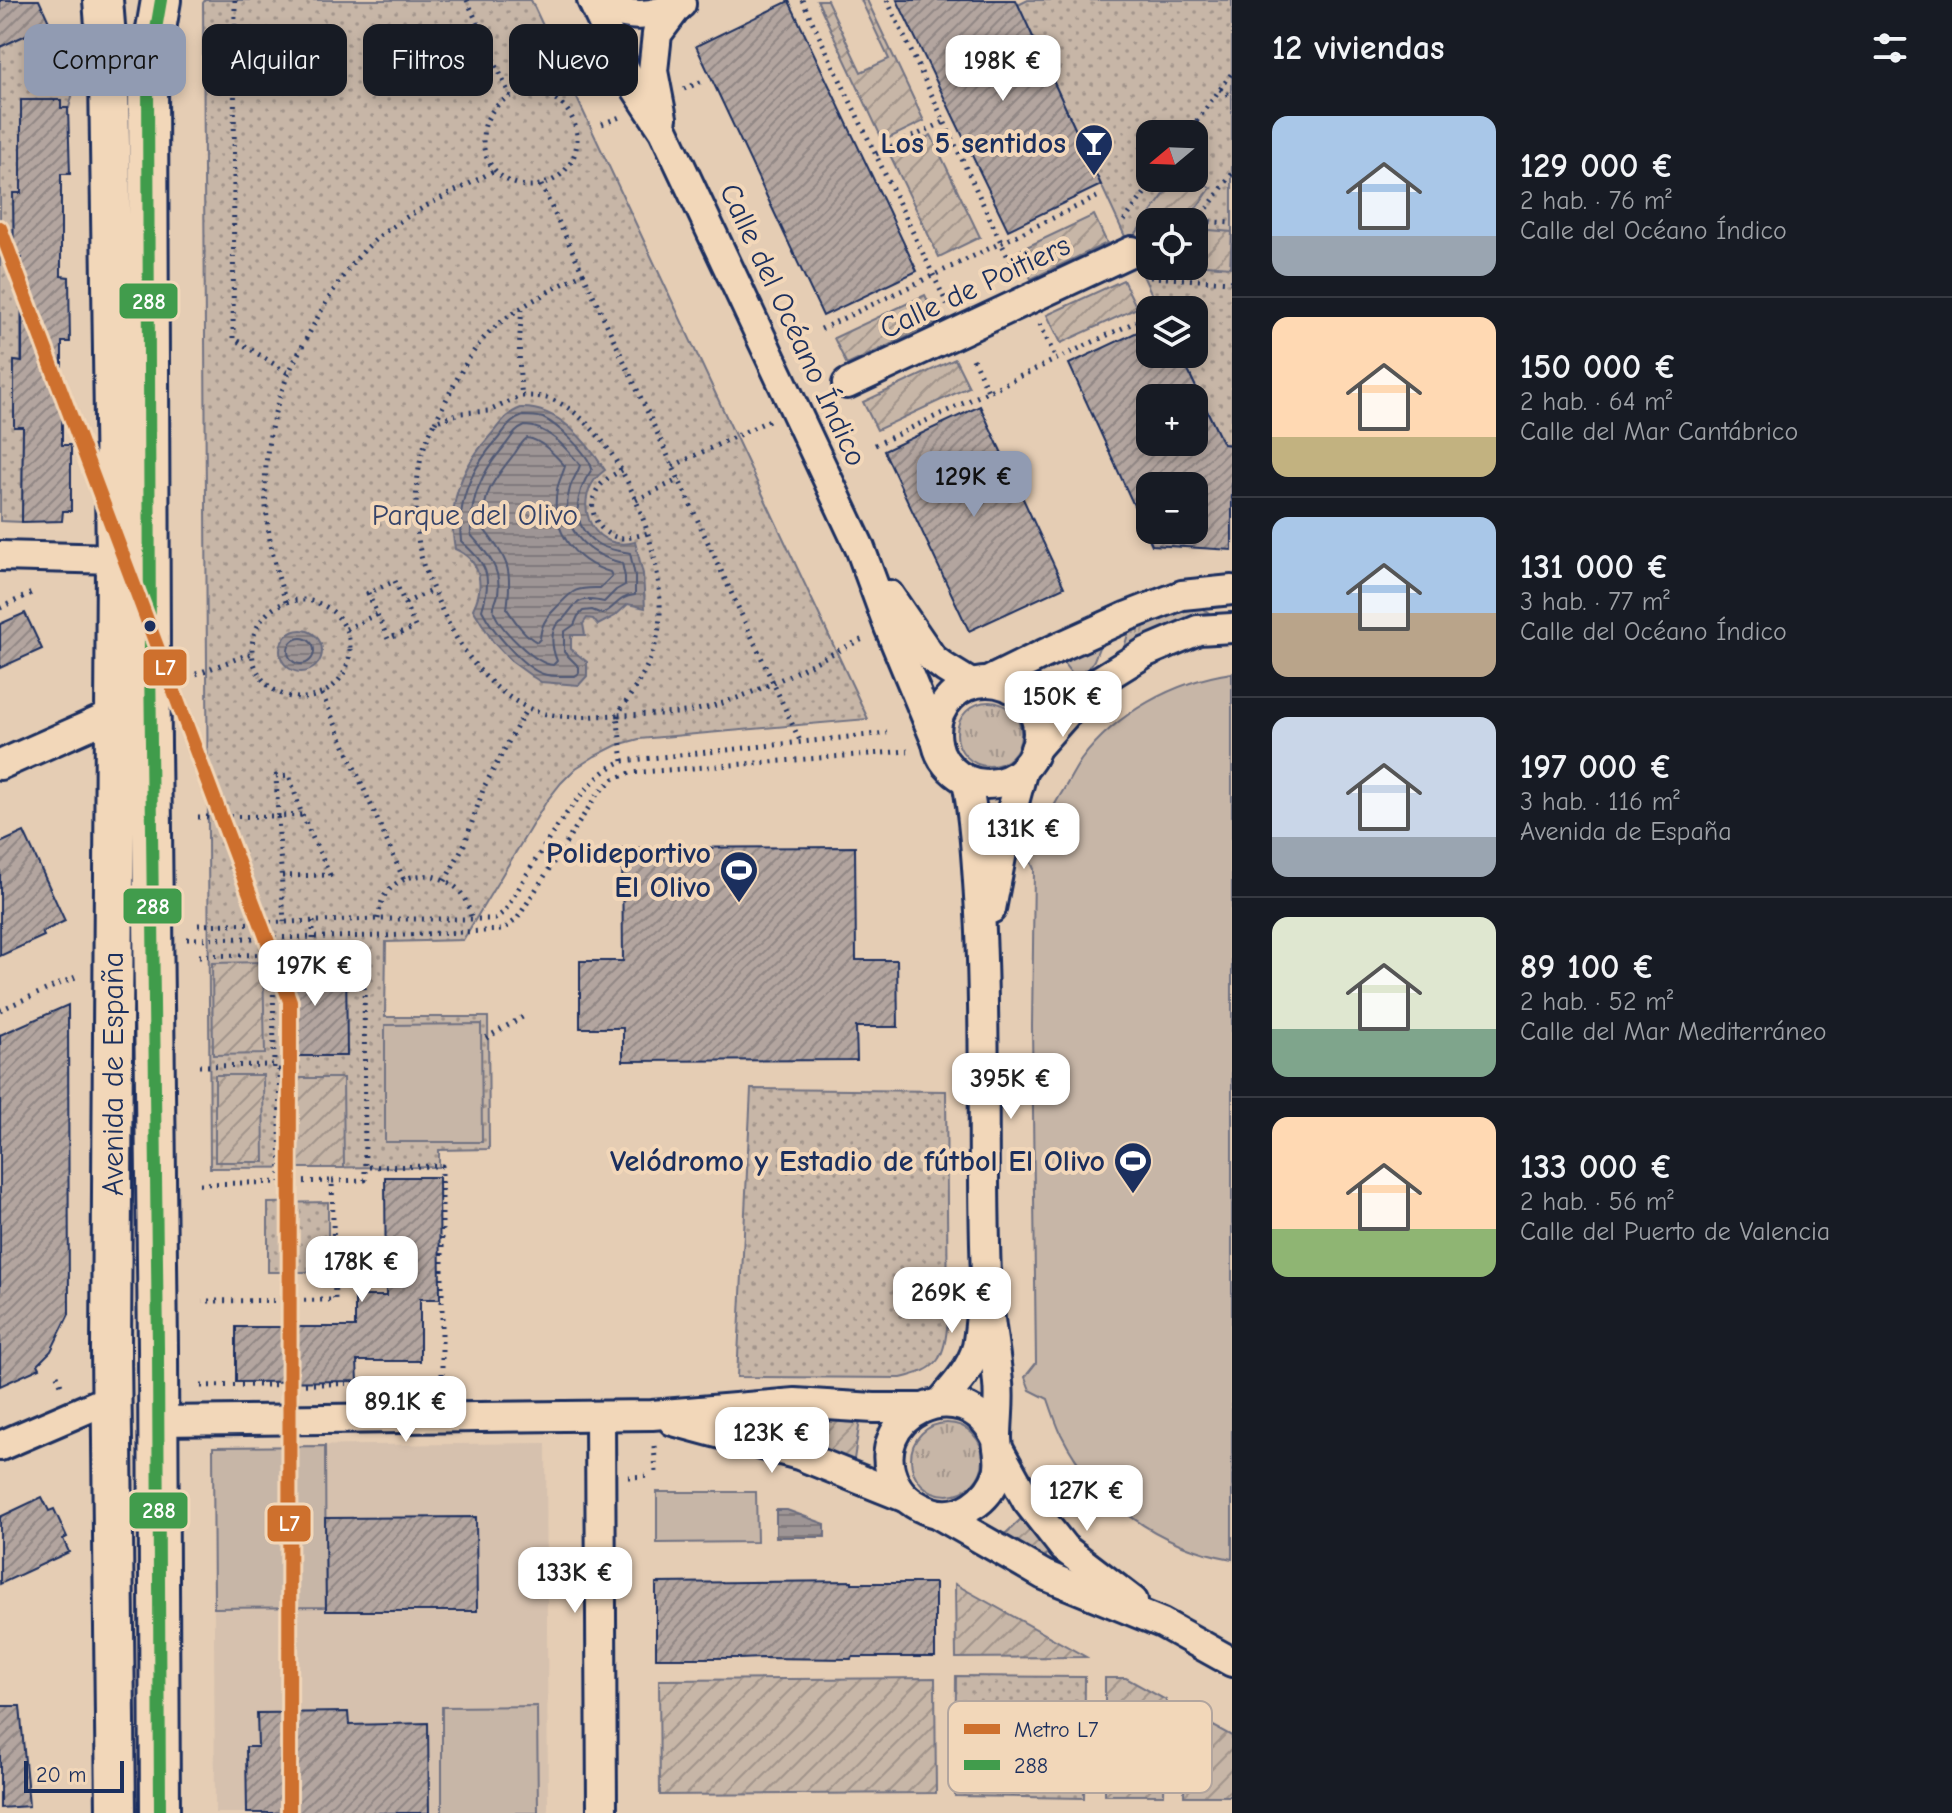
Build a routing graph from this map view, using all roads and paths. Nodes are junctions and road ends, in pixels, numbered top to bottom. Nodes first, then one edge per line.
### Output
1 (103, 0) edge
2 (161, 0) edge
3 (235, 0) edge
4 (467, 0) edge
5 (594, 0) edge
6 (802, 0) edge
7 (887, 0) edge
8 (683, 3) edge
9 (1232, 73) edge
10 (1220, 89) junction
11 (509, 94) edge
12 (510, 96) edge
13 (548, 96) edge
14 (1232, 97) edge
15 (1197, 120) edge
16 (944, 122) junction
17 (664, 131) junction
18 (876, 154) junction
19 (495, 170) junction
20 (1232, 174) edge
21 (541, 185) junction
22 (1097, 197) dead end
23 (1206, 208) edge
24 (1208, 222) edge
25 (1232, 223) edge
26 (1002, 243) junction
27 (1136, 265) edge
28 (583, 273) junction
29 (933, 276) junction
30 (1208, 277) edge
31 (1232, 282) edge
32 (1028, 300) junction
33 (523, 308) junction
34 (1136, 322) edge
35 (821, 329) dead end
36 (960, 332) junction
37 (1056, 359) junction
38 (288, 373) junction
39 (847, 384) dead end
40 (988, 391) junction
41 (522, 396) junction
42 (435, 422) junction
43 (747, 431) dead end
44 (875, 445) dead end
45 (673, 466) junction
46 (622, 470) junction
47 (680, 479) junction
48 (636, 500) junction
49 (648, 533) junction
50 (860, 548) junction
51 (0, 556) edge
52 (116, 559) junction
53 (433, 590) junction
54 (1232, 590) edge
55 (34, 592) dead end
56 (286, 602) junction
57 (405, 603) junction
58 (0, 608) edge
59 (377, 614) junction
60 (1128, 616) junction
61 (1232, 628) edge
62 (345, 629) junction
63 (847, 646) dead end
64 (252, 653) junction
65 (196, 674) dead end
66 (773, 682) junction
67 (980, 682) junction
68 (1091, 686) junction
69 (322, 694) junction
70 (527, 708) junction
71 (115, 714) junction
72 (617, 715) junction
73 (887, 733) dead end
74 (801, 743) junction
75 (927, 752) junction
76 (1029, 759) junction
77 (623, 761) junction
78 (0, 765) edge
79 (967, 780) junction
80 (302, 815) junction
81 (278, 816) junction
82 (198, 817) dead end
83 (282, 876) junction
84 (404, 880) junction
85 (445, 881) junction
86 (378, 919) junction
87 (472, 919) junction
88 (313, 921) junction
89 (284, 922) junction
90 (198, 925) dead end
91 (313, 937) junction
92 (178, 940) dead end
93 (313, 953) junction
94 (273, 954) junction
95 (199, 956) dead end
96 (983, 965) junction
97 (83, 973) dead end
98 (0, 1010) edge
99 (526, 1015) dead end
100 (486, 1038) dead end
101 (274, 1065) junction
102 (199, 1066) dead end
103 (365, 1167) junction
104 (332, 1181) junction
105 (281, 1182) junction
106 (200, 1184) dead end
107 (986, 1278) junction
108 (202, 1301) dead end
109 (201, 1386) dead end
110 (112, 1398) junction
111 (931, 1406) junction
112 (652, 1415) junction
113 (600, 1416) junction
114 (159, 1421) junction
115 (0, 1446) edge
116 (998, 1446) junction
117 (904, 1497) junction
118 (938, 1514) junction
119 (1162, 1623) junction
120 (1232, 1662) edge
121 (116, 1813) edge
122 (160, 1813) edge
123 (602, 1813) edge

1 - 52 main road, Avenida de España
2 - 114 main road, Avenida de España
3 - 38 path
4 - 11 path
5 - 8 street
5 - 17 street, Calle del Océano Índico
6 - 18 path
7 - 16 path
8 - 17 street, Calle del Océano Índico
9 - 10 path
10 - 14 path
10 - 15 path
12 - 19 path
13 - 21 path
16 - 18 path
16 - 26 path
17 - 50 street, Calle del Océano Índico
18 - 29 path
19 - 21 path
19 - 38 path
20 - 23 path
21 - 28 path
22 - 26 path
24 - 25 path
26 - 29 path
26 - 32 path
27 - 32 street, Calle de Poitiers
28 - 33 path
28 - 45 path
29 - 35 path
29 - 36 path
30 - 31 path
32 - 36 street, Calle de Poitiers
32 - 37 path
33 - 41 path
33 - 42 path
34 - 37 path
36 - 39 street, Calle de Poitiers
36 - 40 path
37 - 40 path
38 - 56 path
40 - 44 path
41 - 42 path
41 - 46 path
42 - 53 path
43 - 45 path
45 - 47 path
46 - 48 path
46 - 49 path
47 - 48 path
47 - 66 path
48 - 49 path
49 - 72 path
50 - 67 street, Calle del Océano Índico
50 - 75 street, Calle del Océano Índico
51 - 52 street
52 - 71 main road, Avenida de España
53 - 57 path
53 - 70 path
54 - 60 street
55 - 58 path
56 - 62 path
56 - 64 path
57 - 59 path
57 - 59 path
59 - 62 path
60 - 67 street
60 - 68 street
61 - 68 street
62 - 69 path
63 - 66 path
64 - 65 path
64 - 69 path
66 - 72 path
66 - 74 path
67 - 75 street
67 - 76 street
68 - 76 street
69 - 84 path
70 - 72 path
70 - 85 path
71 - 78 street
71 - 110 main road, Avenida de España
72 - 77 path
73 - 74 path
74 - 77 path
75 - 79 street
75 - 91 path
76 - 79 street
76 - 96 street
77 - 87 path
79 - 96 street
80 - 81 path
80 - 81 path
80 - 83 path
81 - 82 path
81 - 83 path
83 - 89 path
84 - 85 path
84 - 86 path
85 - 87 path
86 - 87 path
86 - 88 path
88 - 89 path
88 - 91 path
89 - 90 path
91 - 92 path
91 - 93 path
93 - 94 path
93 - 103 path
94 - 95 path
94 - 101 path
96 - 107 street
97 - 98 path
99 - 100 path
101 - 102 path
101 - 105 path
103 - 104 path
103 - 109 path
104 - 105 path
104 - 108 path
105 - 106 path
107 - 111 street
107 - 116 street
110 - 115 street
110 - 121 main road, Avenida de España
111 - 112 street
111 - 116 street
111 - 117 street
112 - 113 street
112 - 117 street
113 - 114 street
113 - 123 street
114 - 122 main road, Avenida de España
116 - 118 street
116 - 119 street
117 - 118 street
118 - 119 street
119 - 120 street

